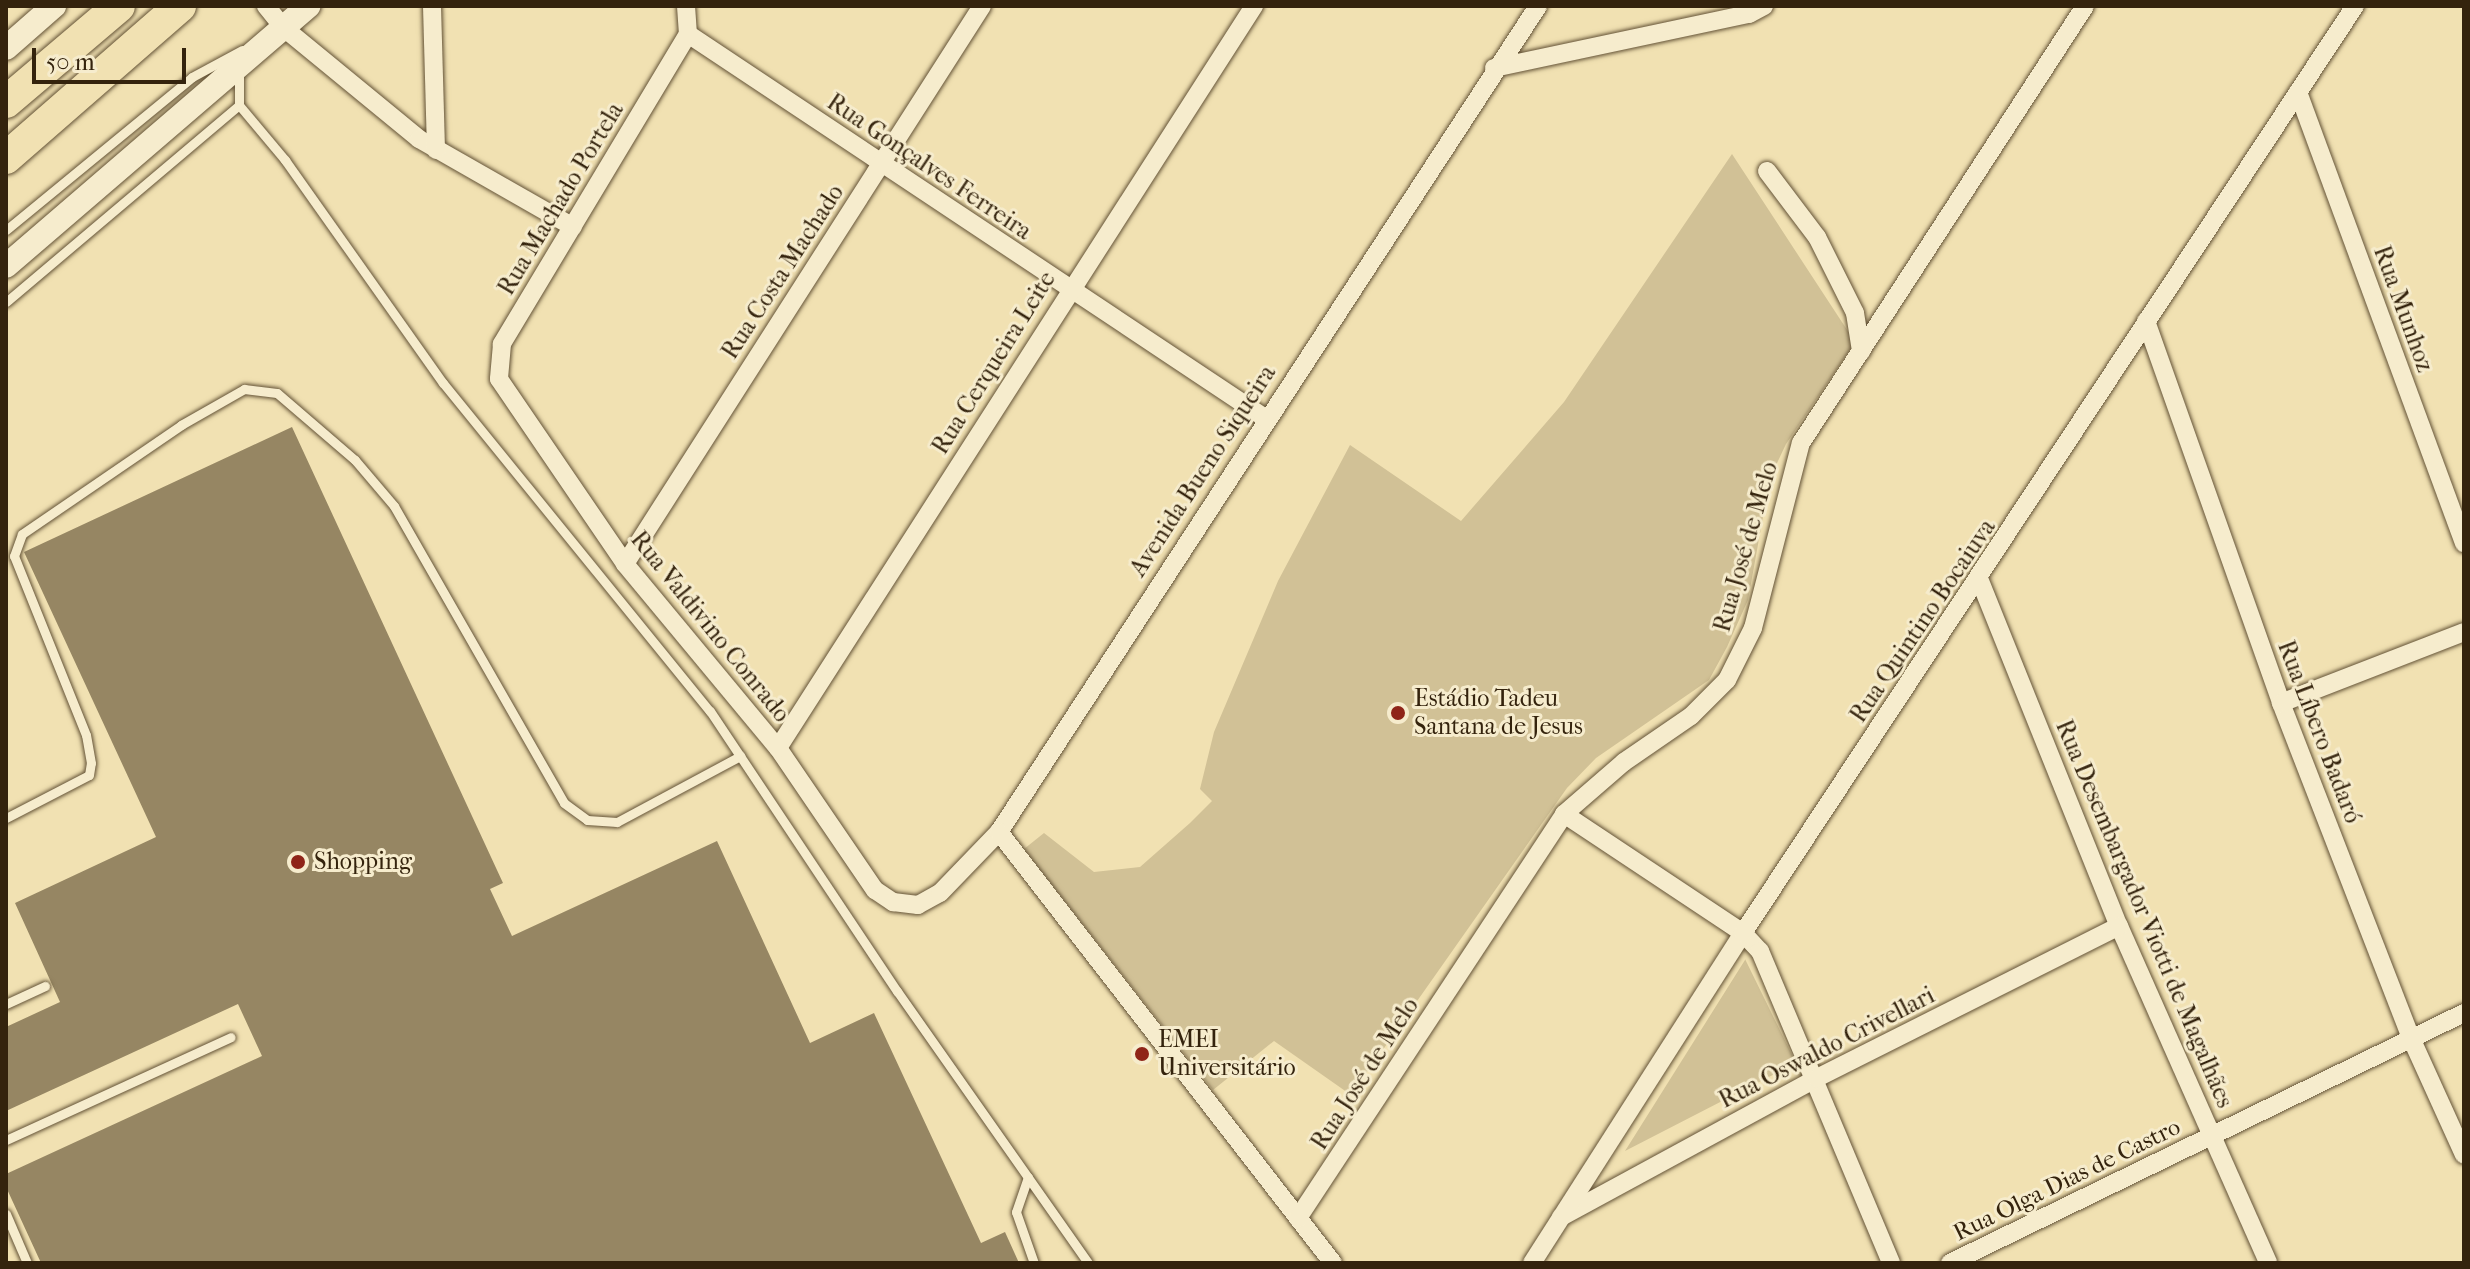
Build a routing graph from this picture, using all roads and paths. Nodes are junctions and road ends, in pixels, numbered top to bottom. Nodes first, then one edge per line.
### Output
1 (54, 6) edge
2 (119, 6) edge
3 (180, 6) edge
4 (266, 6) edge
5 (308, 6) edge
6 (432, 6) edge
7 (686, 6) edge
8 (982, 6) edge
9 (1254, 6) edge
10 (1538, 6) edge
11 (1764, 6) edge
12 (2085, 6) edge
13 (2355, 6) edge
14 (284, 28) junction
15 (688, 34) junction
16 (6, 48) edge
17 (239, 65) junction
18 (1494, 68) junction
19 (2298, 92) junction
20 (6, 102) edge
21 (239, 105) junction
22 (436, 150) junction
23 (6, 158) edge
24 (880, 165) junction
25 (1767, 171) dead end
26 (573, 227) junction
27 (6, 230) edge
28 (6, 266) edge
29 (1069, 289) junction
30 (6, 302) edge
31 (2146, 321) junction
32 (1861, 352) junction
33 (507, 395) joint
34 (1265, 418) junction
35 (2464, 543) edge
36 (625, 564) junction
37 (1980, 581) junction
38 (2464, 632) edge
39 (2281, 703) junction
40 (778, 748) junction
41 (740, 756) junction
42 (1564, 814) junction
43 (6, 818) edge
44 (999, 832) junction
45 (875, 890) joint
46 (2119, 926) junction
47 (1743, 933) junction
48 (45, 986) dead end
49 (6, 1004) edge
50 (2464, 1013) edge
51 (231, 1037) dead end
52 (2411, 1038) junction
53 (1817, 1078) junction
54 (2212, 1137) junction
55 (6, 1140) edge
56 (2464, 1155) edge
57 (1028, 1177) junction
58 (6, 1214) edge
59 (1298, 1218) junction
60 (1559, 1218) junction
61 (27, 1263) edge
62 (1034, 1263) edge
63 (1088, 1263) edge
64 (1333, 1263) edge
65 (1532, 1263) edge
66 (1891, 1263) edge
67 (1950, 1263) edge
68 (2268, 1263) edge

1 - 16 main road
2 - 20 highway
3 - 23 highway
4 - 14 street
5 - 14 main road
6 - 22 street
7 - 15 street
8 - 24 street, Rua Costa Machado
9 - 29 street, Rua Cerqueira Leite
10 - 18 street, Avenida Bueno Siqueira
11 - 18 street
12 - 32 street, Rua José de Melo
13 - 19 street, Rua Quintino Bocaiuva
14 - 17 main road
14 - 22 street
14 - 27 lane
15 - 24 street, Rua Gonçalves Ferreira
15 - 26 street, Rua Machado Portela
17 - 21 lane
17 - 28 main road
18 - 34 street, Avenida Bueno Siqueira
19 - 31 street, Rua Quintino Bocaiuva
19 - 35 street, Rua Munhoz
21 - 30 lane
21 - 41 lane
22 - 26 street
24 - 29 street, Rua Gonçalves Ferreira
24 - 36 street, Rua Costa Machado
25 - 32 street
26 - 33 street, Rua Machado Portela
29 - 34 street, Rua Gonçalves Ferreira
29 - 40 street, Rua Cerqueira Leite
31 - 37 street, Rua Quintino Bocaiuva
31 - 39 street, Rua Líbero Badaró
32 - 42 street, Rua José de Melo
33 - 36 street, Rua Valdivino Conrado
34 - 44 street, Avenida Bueno Siqueira
36 - 40 street, Rua Valdivino Conrado
37 - 46 street, Rua Desembargador Viotti de Magalhães
37 - 47 street, Rua Quintino Bocaiuva
38 - 39 street
39 - 52 street, Rua Líbero Badaró
40 - 45 street, Rua Valdivino Conrado
41 - 43 lane
41 - 57 lane
42 - 47 street
42 - 59 street, Rua José de Melo
44 - 45 street, Avenida Bueno Siqueira
44 - 59 street
46 - 53 street, Rua Oswaldo Crivellari
46 - 54 street, Rua Desembargador Viotti de Magalhães
47 - 53 street
47 - 60 street, Rua Quintino Bocaiuva
48 - 49 lane
50 - 52 street, Rua Olga Dias de Castro
51 - 55 lane
52 - 54 street, Rua Olga Dias de Castro
52 - 56 street, Rua Líbero Badaró
53 - 60 street, Rua Oswaldo Crivellari
53 - 66 street
54 - 67 street, Rua Olga Dias de Castro
54 - 68 street, Rua Desembargador Viotti de Magalhães
57 - 62 lane
57 - 63 lane
58 - 61 lane
59 - 64 street
60 - 65 street, Rua Quintino Bocaiuva

